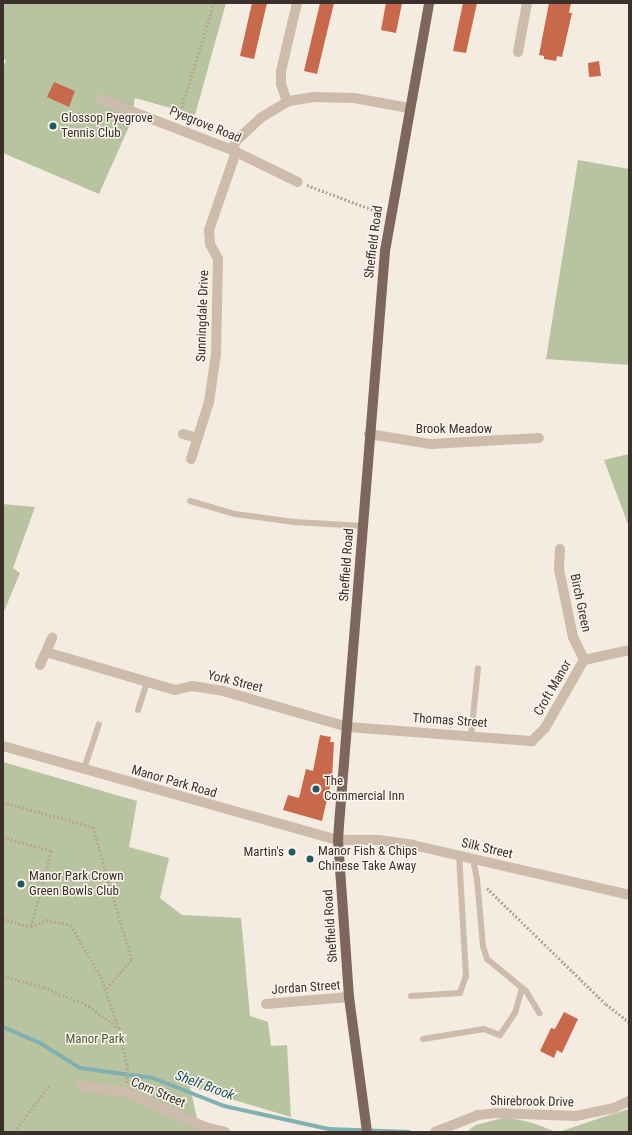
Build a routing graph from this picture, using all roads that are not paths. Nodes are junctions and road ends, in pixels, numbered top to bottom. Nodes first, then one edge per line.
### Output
1 (297, 3) edge
2 (429, 3) edge
3 (527, 3) edge
4 (518, 52) dead end
5 (100, 99) dead end
6 (288, 102) junction
7 (409, 108) junction
8 (234, 151) junction
9 (298, 182) road end
10 (183, 434) dead end
11 (370, 434) junction
12 (197, 438) junction
13 (539, 438) dead end
14 (191, 459) dead end
15 (190, 501) dead end
16 (363, 526) junction
17 (560, 549) dead end
18 (52, 638) dead end
19 (629, 650) edge
20 (46, 652) junction
21 (584, 660) junction
22 (40, 664) dead end
23 (478, 668) dead end
24 (147, 682) junction
25 (138, 710) dead end
26 (99, 724) dead end
27 (348, 727) junction
28 (545, 728) joint
29 (471, 736) junction
30 (3, 746) edge
31 (84, 769) junction
32 (338, 840) junction
33 (458, 856) junction
34 (473, 859) junction
35 (629, 895) edge
36 (522, 988) junction
37 (411, 996) dead end
38 (349, 998) junction
39 (266, 1004) dead end
40 (539, 1013) dead end
41 (423, 1039) dead end
42 (80, 1086) dead end
43 (629, 1101) edge
44 (225, 1132) edge
45 (367, 1132) edge
46 (435, 1132) edge

1 - 6 street
2 - 7 main road, Sheffield Road
3 - 4 street
5 - 8 street, Pyegrove Road
6 - 7 street, Sunningdale Drive
6 - 8 street, Sunningdale Drive
7 - 11 main road, Sheffield Road
8 - 9 street, Pyegrove Road
8 - 12 street, Sunningdale Drive
10 - 12 street
11 - 13 street, Brook Meadow
11 - 16 main road, Sheffield Road
12 - 14 street, Sunningdale Drive
15 - 16 lane
16 - 27 main road, Sheffield Road
17 - 21 street, Birch Green
18 - 20 street
19 - 21 street, Croft Manor
20 - 22 street
20 - 24 street, York Street
21 - 28 street, Croft Manor
23 - 29 lane
24 - 25 lane
24 - 27 street, York Street
26 - 31 lane
27 - 29 street, Thomas Street
27 - 32 main road, Sheffield Road
28 - 29 street, Thomas Street
30 - 31 street, Manor Park Road
31 - 32 street, Manor Park Road
32 - 33 street, Silk Street
32 - 38 main road, Sheffield Road
33 - 34 street, Silk Street
33 - 37 lane
34 - 35 street, Silk Street
34 - 36 lane
36 - 40 lane
36 - 41 lane
38 - 39 street, Jordan Street
38 - 45 main road, Sheffield Road
42 - 44 street, Corn Street
43 - 46 street, Shirebrook Drive

